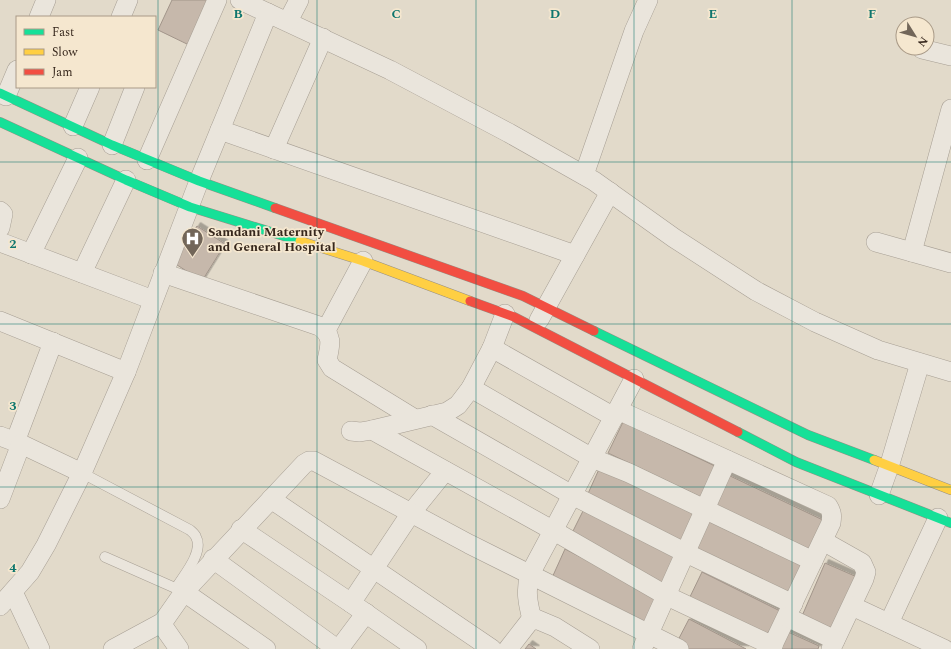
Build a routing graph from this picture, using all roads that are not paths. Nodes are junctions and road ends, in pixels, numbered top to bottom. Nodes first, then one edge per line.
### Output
1 (46, 0) edge
2 (128, 0) edge
3 (217, 0) edge
4 (243, 0) edge
5 (299, 0) edge
6 (648, 0) edge
7 (268, 12) junction
8 (39, 16) edge
9 (121, 16) edge
10 (288, 22) junction
11 (323, 38) junction
12 (935, 52) edge
13 (951, 56) edge
14 (16, 72) edge
15 (90, 88) edge
16 (135, 88) edge
17 (3, 95) edge
18 (951, 109) edge
19 (0, 122) edge
20 (73, 126) junction
21 (220, 130) junction
22 (112, 144) junction
23 (274, 149) junction
24 (78, 158) junction
25 (945, 158) edge
26 (147, 160) junction
27 (584, 175) junction
28 (126, 180) junction
29 (199, 181) junction
30 (610, 192) junction
31 (190, 207) junction
32 (0, 211) edge
33 (0, 228) edge
34 (0, 242) edge
35 (876, 242) dead end
36 (912, 252) junction
37 (31, 254) junction
38 (575, 255) junction
39 (363, 261) junction
40 (951, 263) edge
41 (82, 273) junction
42 (163, 273) junction
43 (153, 300) junction
44 (546, 307) junction
45 (505, 314) junction
46 (0, 320) edge
47 (535, 328) junction
48 (326, 330) junction
49 (53, 342) junction
50 (492, 348) junction
51 (920, 363) junction
52 (126, 372) junction
53 (951, 372) edge
54 (634, 379) junction
55 (471, 388) junction
56 (616, 413) junction
57 (424, 417) junction
58 (372, 430) junction
59 (351, 431) dead end
60 (12, 441) edge
61 (592, 458) junction
62 (727, 460) junction
63 (889, 467) junction
64 (445, 471) junction
65 (82, 473) junction
66 (951, 490) edge
67 (572, 495) junction
68 (879, 495) junction
69 (0, 499) edge
70 (270, 499) junction
71 (705, 509) junction
72 (412, 513) junction
73 (944, 520) edge
74 (242, 529) junction
75 (554, 531) junction
76 (823, 541) junction
77 (686, 553) junction
78 (105, 557) dead end
79 (213, 559) junction
80 (813, 561) junction
81 (374, 569) junction
82 (530, 574) junction
83 (180, 590) junction
84 (13, 592) junction
85 (667, 596) junction
86 (0, 606) edge
87 (852, 606) junction
88 (358, 608) junction
89 (790, 611) junction
90 (532, 619) junction
91 (163, 622) junction
92 (889, 623) junction
93 (646, 642) edge
94 (833, 645) edge
95 (583, 647) edge
96 (772, 648) edge
97 (40, 649) edge
98 (113, 649) edge
99 (179, 649) edge
100 (266, 649) edge
101 (338, 649) edge
102 (417, 649) edge
103 (492, 649) edge
104 (508, 649) edge
105 (679, 649) edge
106 (944, 649) edge

1 - 8 street
2 - 9 street
3 - 26 street
4 - 7 street
5 - 10 street
6 - 27 street
7 - 10 street
7 - 21 street
10 - 11 street
11 - 23 street
11 - 27 street
12 - 13 street
14 - 17 street
15 - 20 street
16 - 22 street
17 - 20 main road
18 - 25 street
19 - 24 main road
20 - 22 main road
21 - 23 street
21 - 29 street
22 - 26 main road
23 - 38 street
24 - 28 main road
24 - 37 street
25 - 36 street
26 - 29 main road
27 - 30 street
28 - 31 main road
28 - 41 street
29 - 31 street
29 - 44 main road
30 - 38 street
30 - 51 street
31 - 39 main road
31 - 42 street
32 - 33 street
34 - 37 street
35 - 36 street
36 - 40 street
37 - 41 street
38 - 44 street
39 - 45 main road
39 - 48 street
41 - 43 street
42 - 43 street
42 - 48 street
43 - 52 street
44 - 47 street
44 - 63 main road
45 - 47 main road
45 - 50 street
46 - 49 street
47 - 54 main road
48 - 57 street
49 - 52 street
49 - 60 street
50 - 55 street
50 - 56 street
51 - 53 street
51 - 63 street
52 - 65 street
54 - 56 street
54 - 68 main road
55 - 57 street
55 - 61 street
56 - 61 street
56 - 62 street
57 - 58 street
57 - 67 street
58 - 59 street
58 - 64 street
60 - 65 street
60 - 69 street
61 - 67 street
61 - 71 street
62 - 71 street
62 - 76 street
63 - 66 main road
63 - 68 street
64 - 72 street
64 - 75 street
65 - 83 lane
65 - 84 street
67 - 75 street
67 - 77 street
68 - 73 main road
70 - 72 street
70 - 74 street
70 - 81 street
71 - 77 street
71 - 80 street
72 - 81 street
72 - 82 street
73 - 92 street
74 - 79 street
74 - 88 street
75 - 82 street
75 - 85 street
76 - 80 street
76 - 87 street
77 - 85 street
77 - 89 street
78 - 83 lane
79 - 83 street
79 - 101 street
80 - 89 street
81 - 88 street
81 - 103 street
82 - 90 street
82 - 93 street
83 - 91 street
83 - 100 street
84 - 86 street
84 - 97 street
85 - 93 street
85 - 96 street
87 - 92 street
87 - 94 street
88 - 101 street
88 - 102 street
89 - 94 street
89 - 96 street
90 - 95 street
90 - 104 street
91 - 98 street
91 - 99 street
92 - 106 street
93 - 105 street

